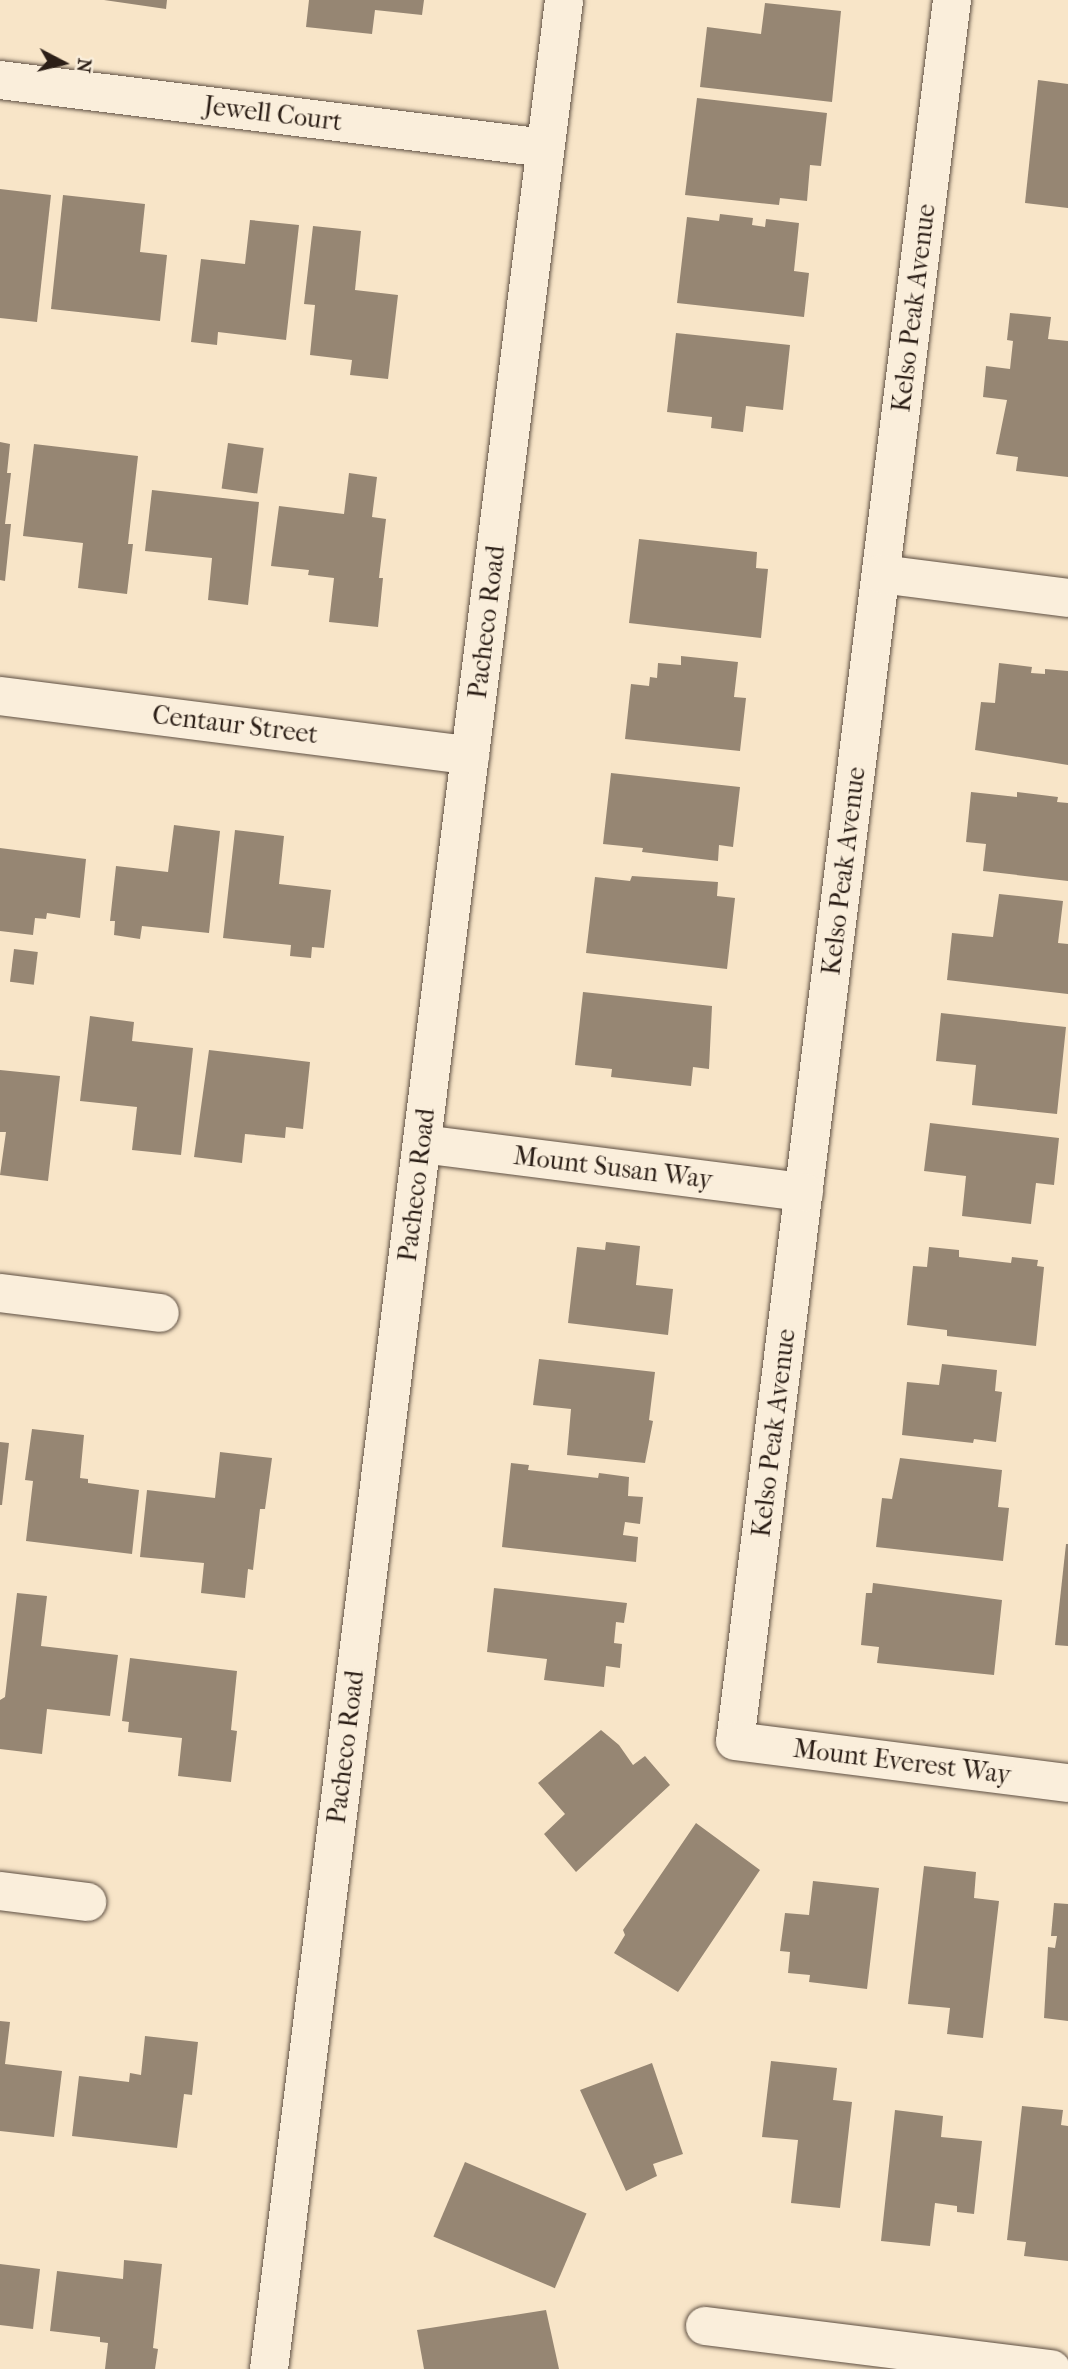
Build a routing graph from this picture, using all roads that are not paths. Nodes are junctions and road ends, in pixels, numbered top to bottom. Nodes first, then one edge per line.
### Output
1 (564, 0) edge
2 (952, 0) edge
3 (0, 80) edge
4 (545, 148) junction
5 (881, 574) junction
6 (1068, 598) edge
7 (0, 696) edge
8 (470, 755) junction
9 (422, 1144) junction
10 (804, 1192) junction
11 (0, 1293) edge
12 (160, 1313) dead end
13 (735, 1741) joint
14 (1068, 1783) edge
15 (0, 1891) edge
16 (87, 1902) dead end
17 (705, 2326) dead end
18 (269, 2369) edge
19 (1051, 2369) edge

1 - 4 street, Pacheco Road
2 - 5 street, Kelso Peak Avenue
3 - 4 street, Jewell Court
4 - 8 street, Pacheco Road
5 - 6 street
5 - 10 street, Kelso Peak Avenue
7 - 8 street, Centaur Street
8 - 9 street, Pacheco Road
9 - 10 street, Mount Susan Way
9 - 18 street, Pacheco Road
10 - 13 street, Kelso Peak Avenue
11 - 12 street
13 - 14 street, Mount Everest Way
15 - 16 street
17 - 19 street

